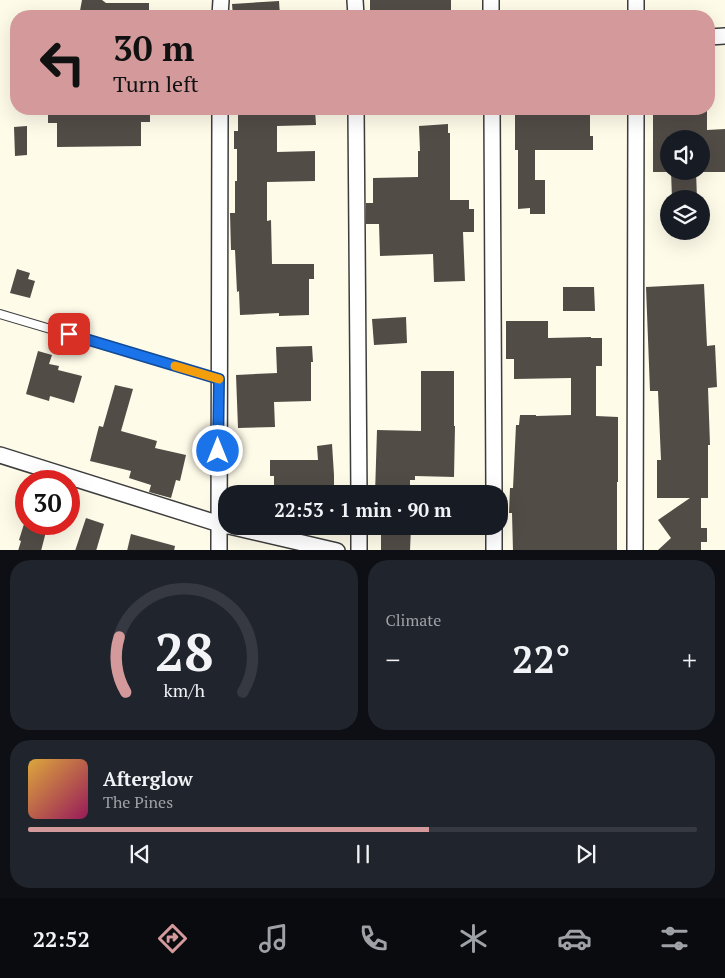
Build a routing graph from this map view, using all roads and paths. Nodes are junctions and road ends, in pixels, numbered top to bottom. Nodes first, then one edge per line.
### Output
1 (220, 115) edge
2 (356, 115) edge
3 (492, 115) edge
4 (636, 115) edge
5 (0, 314) edge
6 (219, 379) junction
7 (0, 455) edge
8 (223, 485) edge
9 (359, 485) edge
10 (494, 485) edge
11 (218, 523) edge
12 (222, 535) edge
13 (269, 535) edge
14 (359, 535) edge
15 (494, 535) edge
16 (219, 550) edge
17 (337, 550) edge
18 (359, 550) edge
19 (494, 550) edge
20 (635, 550) edge

1 - 6 street
2 - 9 street
3 - 10 street
4 - 20 street
5 - 6 lane
6 - 8 street
7 - 11 street
12 - 16 street
13 - 17 street
14 - 18 street
15 - 19 street

